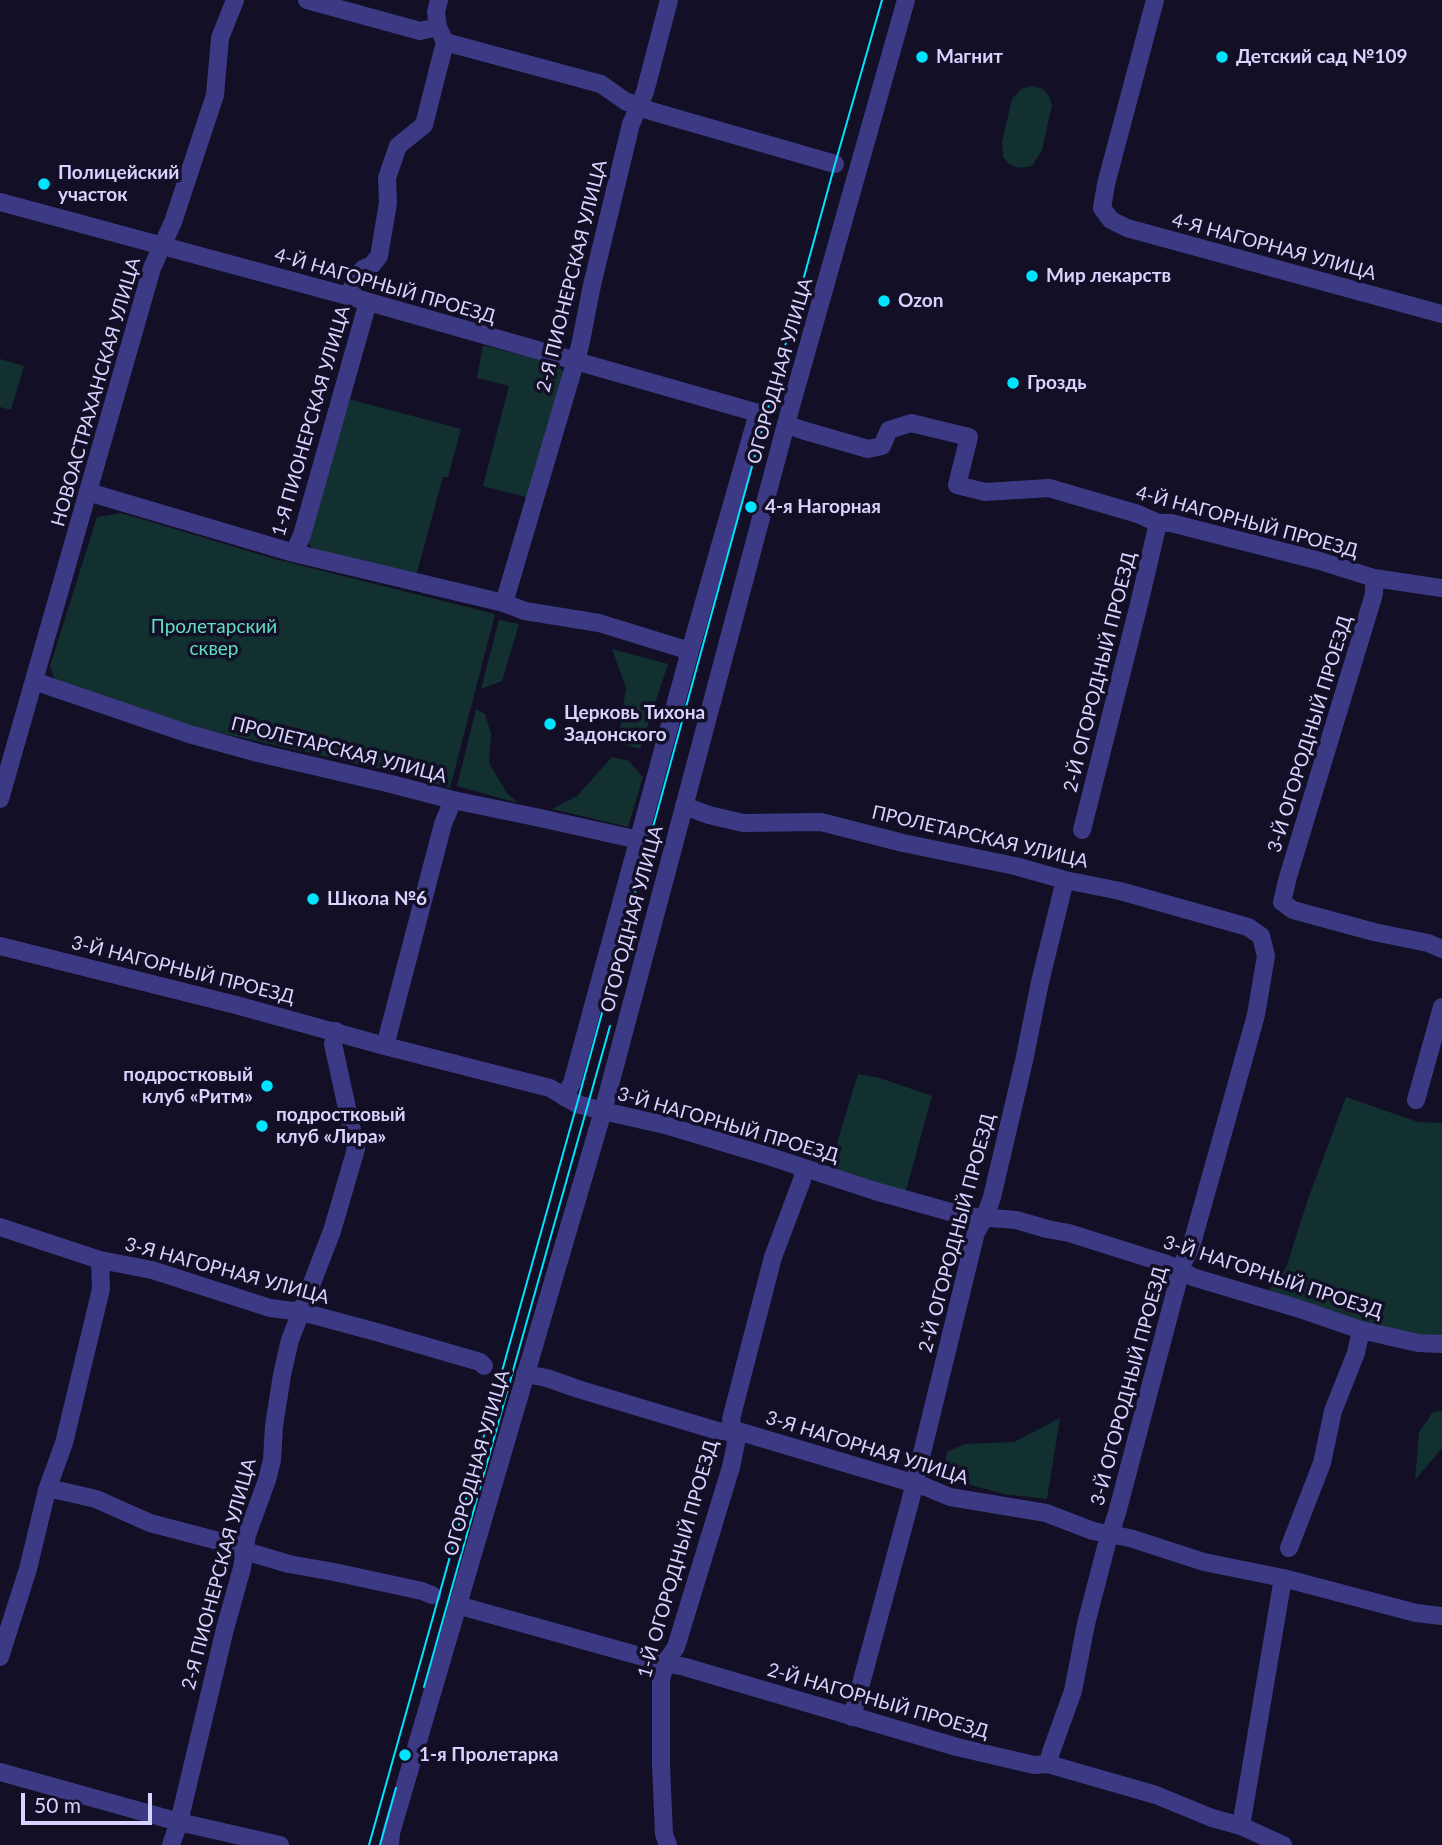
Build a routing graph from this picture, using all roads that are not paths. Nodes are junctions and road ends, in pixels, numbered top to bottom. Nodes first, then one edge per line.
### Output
1 (235, 0) edge
2 (307, 0) edge
3 (439, 0) edge
4 (669, 0) edge
5 (906, 0) edge
6 (1155, 0) edge
7 (442, 34) junction
8 (638, 106) junction
9 (835, 164) dead end
10 (0, 202) edge
11 (161, 246) junction
12 (348, 296) junction
13 (368, 302) junction
14 (1442, 314) edge
15 (574, 362) junction
16 (786, 424) junction
17 (88, 492) junction
18 (1158, 523) junction
19 (294, 553) junction
20 (1374, 578) junction
21 (1442, 588) edge
22 (504, 603) junction
23 (690, 651) junction
24 (34, 681) junction
25 (0, 799) edge
26 (453, 800) junction
27 (684, 806) junction
28 (1082, 830) dead end
29 (639, 840) junction
30 (1065, 880) junction
31 (1261, 936) joint
32 (0, 946) edge
33 (1442, 949) edge
34 (1442, 1007) edge
35 (336, 1031) junction
36 (385, 1046) junction
37 (564, 1097) junction
38 (1416, 1100) dead end
39 (603, 1111) junction
40 (804, 1169) junction
41 (985, 1216) junction
42 (0, 1227) edge
43 (100, 1260) junction
44 (1179, 1270) junction
45 (302, 1312) junction
46 (1360, 1331) junction
47 (1442, 1344) edge
48 (484, 1366) dead end
49 (525, 1374) junction
50 (733, 1432) junction
51 (914, 1484) junction
52 (47, 1490) junction
53 (1110, 1533) junction
54 (1289, 1548) dead end
55 (245, 1550) junction
56 (1283, 1578) junction
57 (432, 1595) dead end
58 (457, 1605) junction
59 (1442, 1616) edge
60 (0, 1657) edge
61 (665, 1664) junction
62 (852, 1717) junction
63 (1048, 1764) junction
64 (0, 1772) edge
65 (179, 1822) junction
66 (1241, 1826) junction
67 (171, 1845) edge
68 (280, 1845) edge
69 (390, 1845) edge
70 (668, 1845) edge
71 (1283, 1845) edge

1 - 11 street, НОВОАСТРАХАНСКАЯ УЛИЦА
2 - 7 street
3 - 7 street, 1-Я ПИОНЕРСКАЯ УЛИЦА
4 - 8 street, 2-Я ПИОНЕРСКАЯ УЛИЦА
5 - 16 street, ОГОРОДНАЯ УЛИЦА
6 - 14 street, 4-Я НАГОРНАЯ УЛИЦА
7 - 8 street
7 - 12 street, 1-Я ПИОНЕРСКАЯ УЛИЦА
8 - 9 street
8 - 15 street, 2-Я ПИОНЕРСКАЯ УЛИЦА
10 - 11 street, 4-Й НАГОРНЫЙ ПРОЕЗД
11 - 12 street, 4-Й НАГОРНЫЙ ПРОЕЗД
11 - 17 street, НОВОАСТРАХАНСКАЯ УЛИЦА
12 - 13 street, 4-Й НАГОРНЫЙ ПРОЕЗД
13 - 15 street, 4-Й НАГОРНЫЙ ПРОЕЗД
13 - 19 street, 1-Я ПИОНЕРСКАЯ УЛИЦА
15 - 22 street, 2-Я ПИОНЕРСКАЯ УЛИЦА
15 - 23 street, 4-Й НАГОРНЫЙ ПРОЕЗД
16 - 18 street, 4-Й НАГОРНЫЙ ПРОЕЗД
16 - 27 street, ОГОРОДНАЯ УЛИЦА
17 - 19 street
17 - 24 street, НОВОАСТРАХАНСКАЯ УЛИЦА
18 - 20 street, 4-Й НАГОРНЫЙ ПРОЕЗД
18 - 28 street, 2-Й ОГОРОДНЫЙ ПРОЕЗД
19 - 22 street
20 - 21 street, 4-Й НАГОРНЫЙ ПРОЕЗД
20 - 33 street, 3-Й ОГОРОДНЫЙ ПРОЕЗД
22 - 23 street
23 - 29 street
24 - 25 street, НОВОАСТРАХАНСКАЯ УЛИЦА
24 - 26 street, ПРОЛЕТАРСКАЯ УЛИЦА
26 - 29 street, ПРОЛЕТАРСКАЯ УЛИЦА
26 - 36 street
27 - 30 street, ПРОЛЕТАРСКАЯ УЛИЦА
27 - 39 street, ОГОРОДНАЯ УЛИЦА
29 - 37 street
30 - 31 street, ПРОЛЕТАРСКАЯ УЛИЦА
30 - 41 street, 2-Й ОГОРОДНЫЙ ПРОЕЗД
31 - 44 street, 3-Й ОГОРОДНЫЙ ПРОЕЗД
32 - 35 street, 3-Й НАГОРНЫЙ ПРОЕЗД
34 - 38 street
35 - 36 street, 3-Й НАГОРНЫЙ ПРОЕЗД
35 - 45 street, 2-Я ПИОНЕРСКАЯ УЛИЦА
36 - 37 street, 3-Й НАГОРНЫЙ ПРОЕЗД
37 - 39 street, 3-Й НАГОРНЫЙ ПРОЕЗД
39 - 40 street, 3-Й НАГОРНЫЙ ПРОЕЗД
39 - 49 street, ОГОРОДНАЯ УЛИЦА
40 - 41 street, 3-Й НАГОРНЫЙ ПРОЕЗД
40 - 50 street, 1-Й ОГОРОДНЫЙ ПРОЕЗД
41 - 44 street, 3-Й НАГОРНЫЙ ПРОЕЗД
41 - 51 street, 2-Й ОГОРОДНЫЙ ПРОЕЗД
42 - 43 street, 3-Я НАГОРНАЯ УЛИЦА
43 - 45 street, 3-Я НАГОРНАЯ УЛИЦА
43 - 52 street
44 - 46 street, 3-Й НАГОРНЫЙ ПРОЕЗД
44 - 53 street, 3-Й ОГОРОДНЫЙ ПРОЕЗД
45 - 48 street, 3-Я НАГОРНАЯ УЛИЦА
45 - 55 street, 2-Я ПИОНЕРСКАЯ УЛИЦА
46 - 47 street, 3-Й НАГОРНЫЙ ПРОЕЗД
46 - 54 street
49 - 50 street, 3-Я НАГОРНАЯ УЛИЦА
49 - 58 street, ОГОРОДНАЯ УЛИЦА
50 - 51 street, 3-Я НАГОРНАЯ УЛИЦА
50 - 61 street, 1-Й ОГОРОДНЫЙ ПРОЕЗД
51 - 53 street, 3-Я НАГОРНАЯ УЛИЦА
51 - 62 street, 2-Й ОГОРОДНЫЙ ПРОЕЗД
52 - 55 street
52 - 60 street
53 - 56 street, 3-Я НАГОРНАЯ УЛИЦА
53 - 63 street, 3-Й ОГОРОДНЫЙ ПРОЕЗД
55 - 57 street
55 - 65 street, 2-Я ПИОНЕРСКАЯ УЛИЦА
56 - 59 street, 3-Я НАГОРНАЯ УЛИЦА
56 - 66 street
58 - 61 street, 2-Й НАГОРНЫЙ ПРОЕЗД
58 - 69 street, ОГОРОДНАЯ УЛИЦА
61 - 62 street, 2-Й НАГОРНЫЙ ПРОЕЗД
61 - 70 street, 1-Й ОГОРОДНЫЙ ПРОЕЗД
62 - 63 street, 2-Й НАГОРНЫЙ ПРОЕЗД
63 - 66 street, 2-Й НАГОРНЫЙ ПРОЕЗД
64 - 65 street
65 - 67 street, 2-Я ПИОНЕРСКАЯ УЛИЦА
65 - 68 street
66 - 71 street, 2-Й НАГОРНЫЙ ПРОЕЗД

